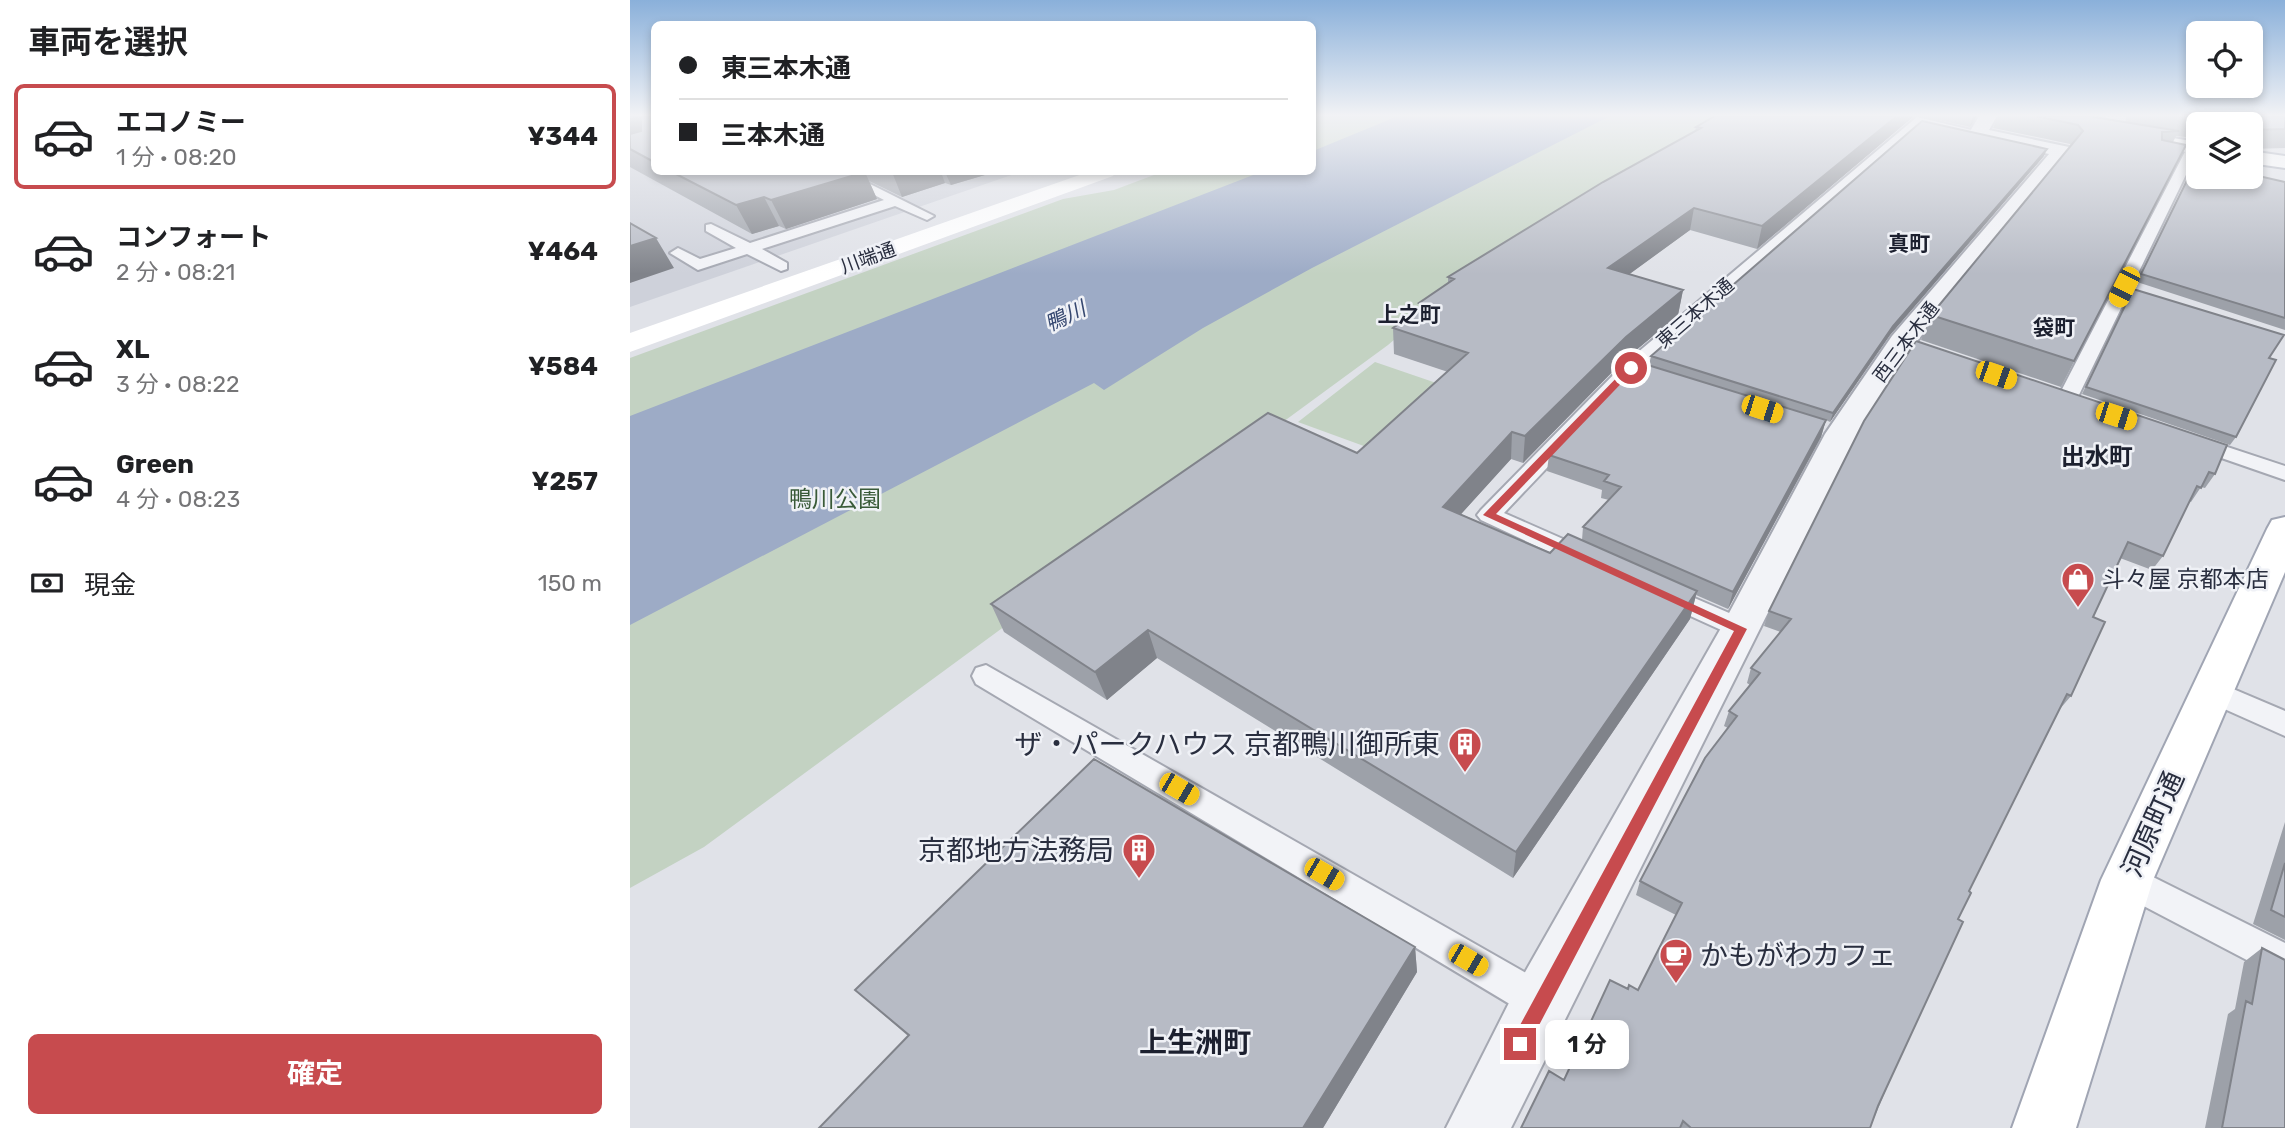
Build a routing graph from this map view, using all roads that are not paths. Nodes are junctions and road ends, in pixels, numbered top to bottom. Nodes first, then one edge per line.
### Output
1 (1862, 169) edge
2 (2049, 169) edge
3 (2185, 169) edge
4 (842, 175) edge
5 (1048, 175) edge
6 (1098, 175) edge
7 (895, 201) junction
8 (927, 216) junction
9 (711, 228) edge
10 (748, 249) junction
11 (678, 253) dead end
12 (781, 267) junction
13 (630, 318) edge
14 (630, 343) edge
15 (1631, 368) junction
16 (1658, 376) edge
17 (2042, 390) edge
18 (2173, 435) edge
19 (2285, 473) edge
20 (2285, 530) edge
21 (1602, 566) edge
22 (1640, 583) edge
23 (1741, 629) junction
24 (986, 676) dead end
25 (2212, 691) junction
26 (2285, 724) edge
27 (2127, 880) junction
28 (2285, 962) edge
29 (1541, 1002) junction
30 (1478, 1128) edge
31 (2044, 1128) edge

1 - 15 lane, 東三本木通
2 - 23 street, 西三本木通
3 - 17 lane
4 - 7 lane
5 - 8 street, 川端通
6 - 14 street, 川端通
7 - 8 lane
7 - 10 lane
8 - 12 street, 川端通
9 - 10 lane
10 - 11 lane
10 - 12 lane
12 - 13 street, 川端通
15 - 16 lane
15 - 21 lane, 東三本木通
18 - 19 lane
20 - 25 street, 河原町通
22 - 23 lane
23 - 29 street, 西三本木通
24 - 29 lane
25 - 26 lane
25 - 27 street, 河原町通
27 - 28 lane
27 - 31 street, 河原町通
29 - 30 street, 西三本木通

